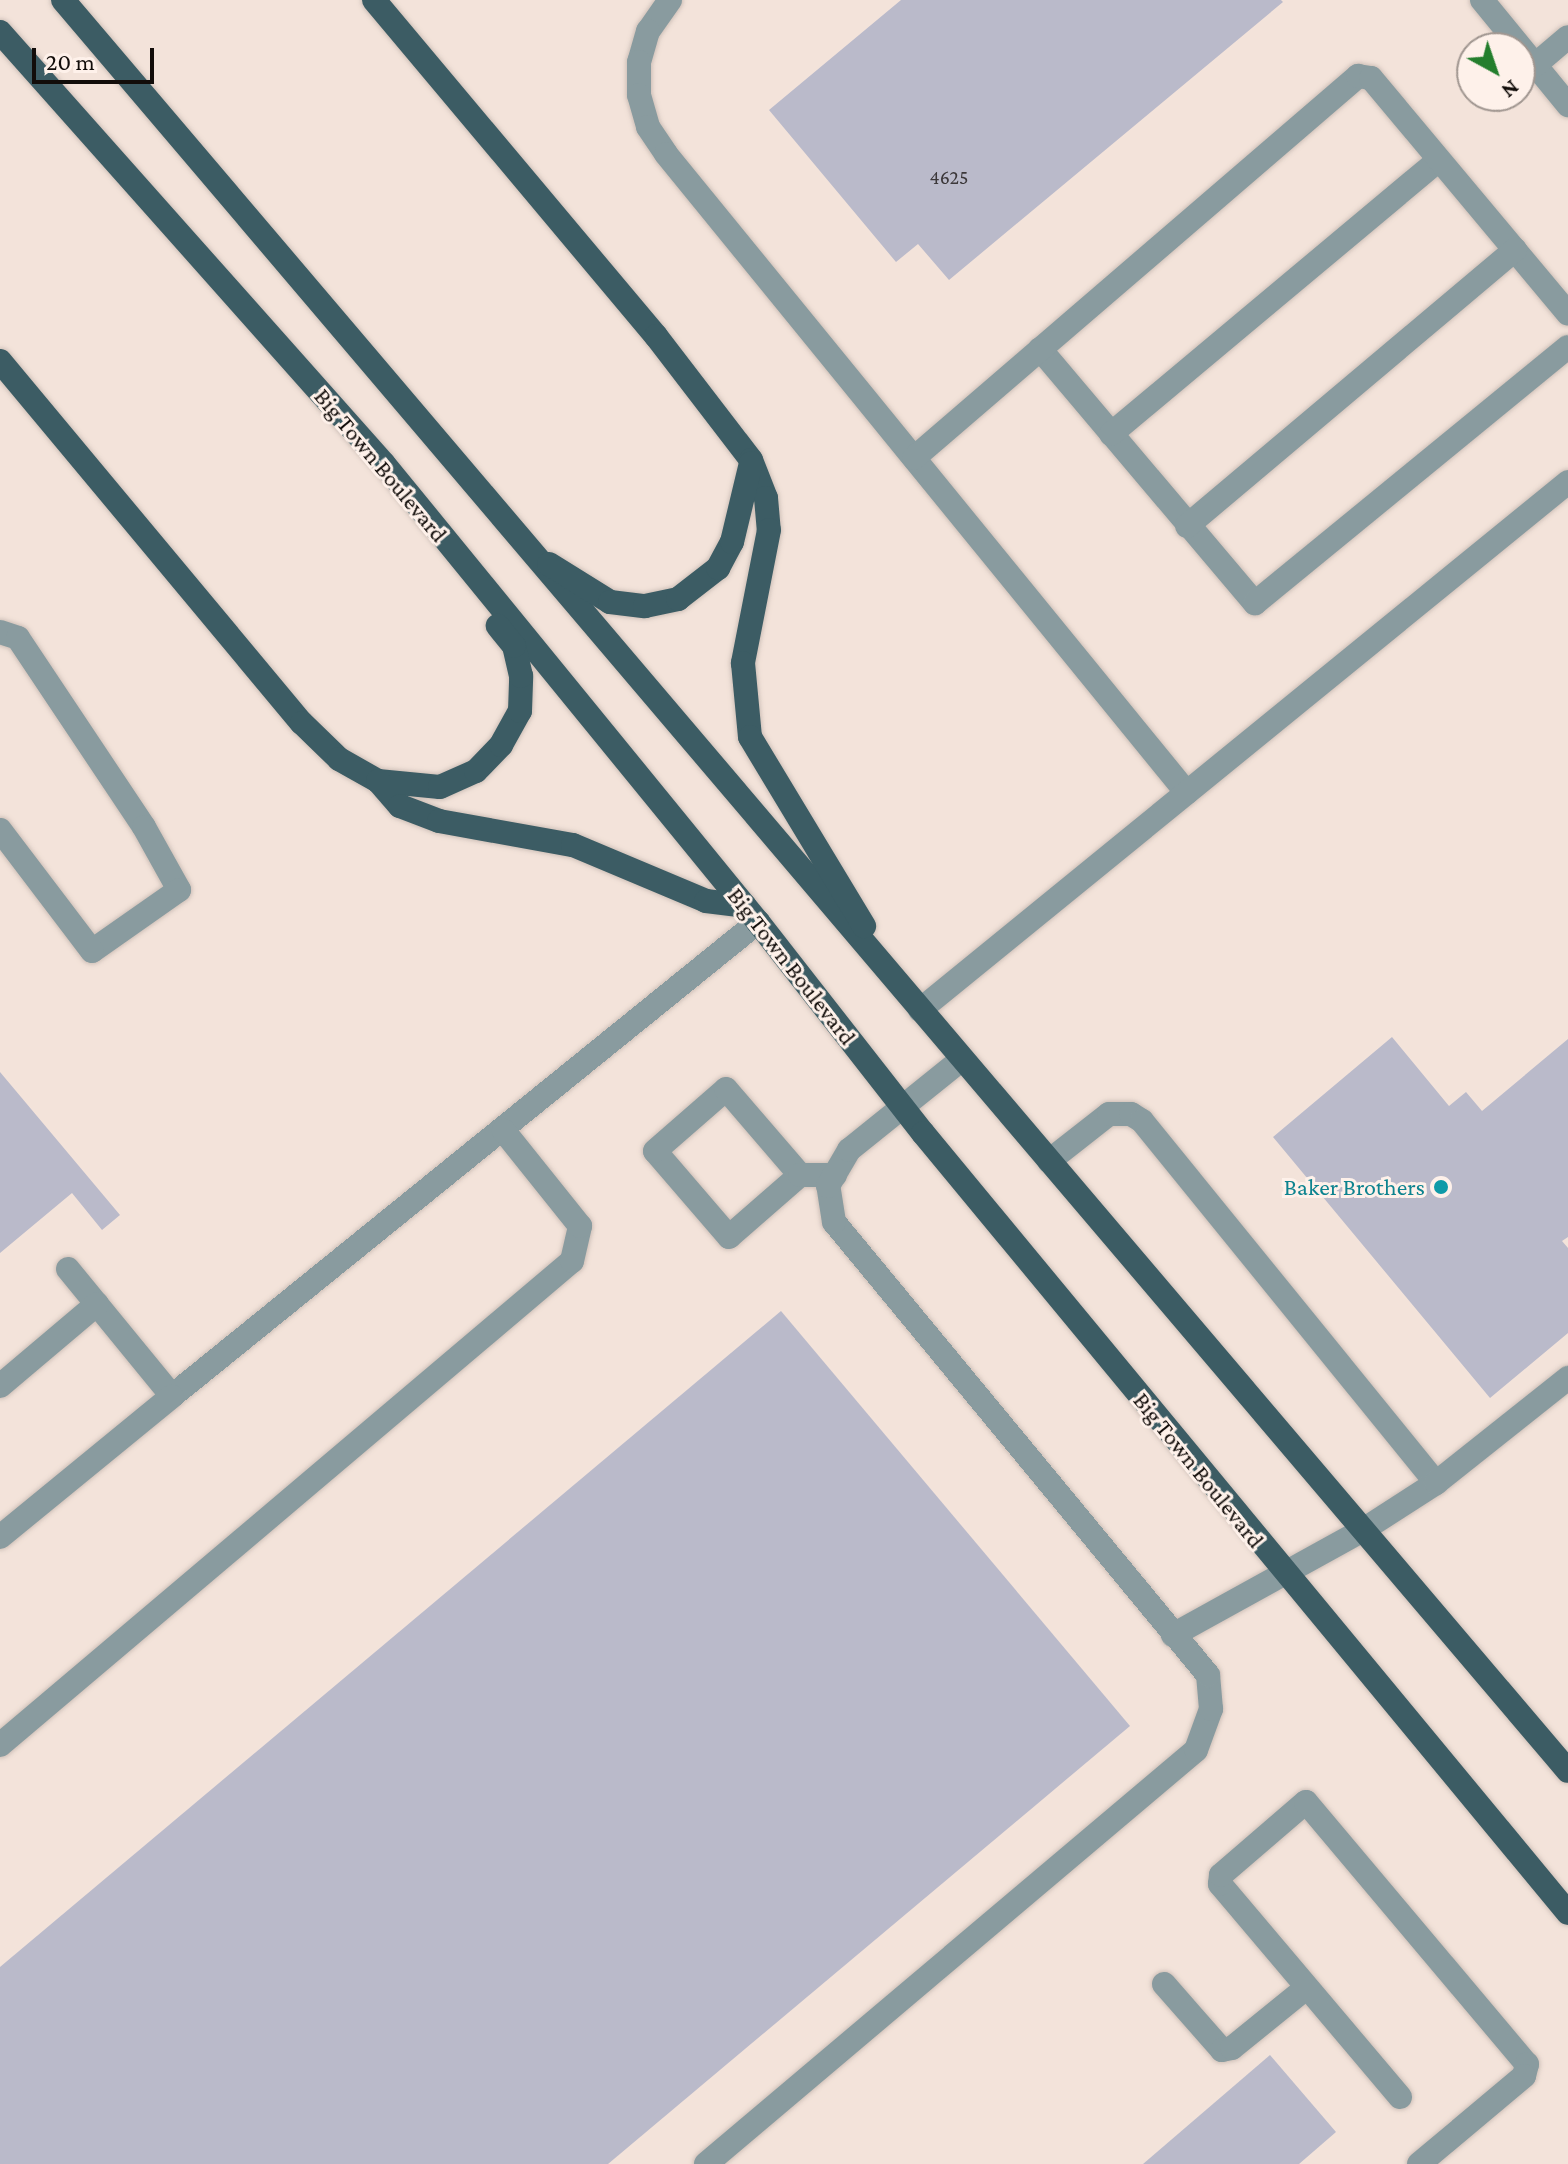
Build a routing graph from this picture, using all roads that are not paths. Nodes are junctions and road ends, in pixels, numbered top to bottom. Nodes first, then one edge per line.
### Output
1 (63, 0) edge
2 (374, 0) edge
3 (670, 0) edge
4 (1482, 0) edge
5 (0, 32) edge
6 (1508, 32) edge
7 (1568, 37) edge
8 (1536, 64) edge
9 (1536, 66) edge
10 (1568, 105) edge
11 (1439, 160) junction
12 (1515, 250) junction
13 (1568, 314) edge
14 (1568, 347) edge
15 (1040, 349) junction
16 (0, 361) edge
17 (1111, 434) junction
18 (914, 458) junction
19 (751, 460) junction
20 (384, 464) junction
21 (1568, 482) edge
22 (1187, 526) junction
23 (530, 552) junction
24 (0, 632) edge
25 (378, 781) junction
26 (1187, 793) junction
27 (0, 830) edge
28 (752, 914) junction
29 (900, 987) junction
30 (920, 1010) junction
31 (962, 1059) junction
32 (902, 1107) junction
33 (504, 1131) junction
34 (1049, 1161) junction
35 (800, 1175) junction
36 (835, 1175) junction
37 (68, 1269) dead end
38 (97, 1304) junction
39 (1568, 1378) edge
40 (0, 1386) edge
41 (172, 1396) junction
42 (1436, 1483) junction
43 (1363, 1530) junction
44 (1, 1539) edge
45 (1283, 1572) junction
46 (1173, 1635) junction
47 (0, 1745) edge
48 (1566, 1765) edge
49 (1568, 1913) edge
50 (1164, 1984) dead end
51 (1306, 1988) junction
52 (1400, 2097) dead end
53 (706, 2164) edge
54 (1419, 2164) edge

1 - 23 main road
2 - 19 main road
3 - 18 lane
4 - 6 lane
5 - 20 main road, Big Town Boulevard
7 - 8 lane
9 - 10 lane
11 - 12 lane
11 - 15 lane
11 - 17 lane
12 - 13 lane
12 - 22 lane
14 - 22 lane
15 - 17 lane
15 - 18 lane
16 - 25 main road
17 - 22 lane
18 - 26 lane
19 - 23 main road
19 - 29 main road
20 - 25 main road
20 - 28 main road, Big Town Boulevard
21 - 26 lane
23 - 29 main road
24 - 27 lane
25 - 28 main road
26 - 30 lane
28 - 32 main road, Big Town Boulevard
28 - 33 lane
29 - 30 main road
30 - 31 main road
31 - 32 lane
31 - 34 main road
32 - 36 lane
32 - 45 main road, Big Town Boulevard
33 - 41 lane
33 - 47 lane
34 - 42 lane
34 - 43 main road
35 - 35 lane
35 - 36 lane
36 - 46 lane
37 - 38 lane
38 - 40 lane
38 - 41 lane
39 - 42 lane
41 - 44 lane
42 - 43 lane
43 - 45 lane
43 - 48 main road
45 - 46 lane
45 - 49 main road, Big Town Boulevard
46 - 53 lane
50 - 51 lane
51 - 52 lane
51 - 54 lane

